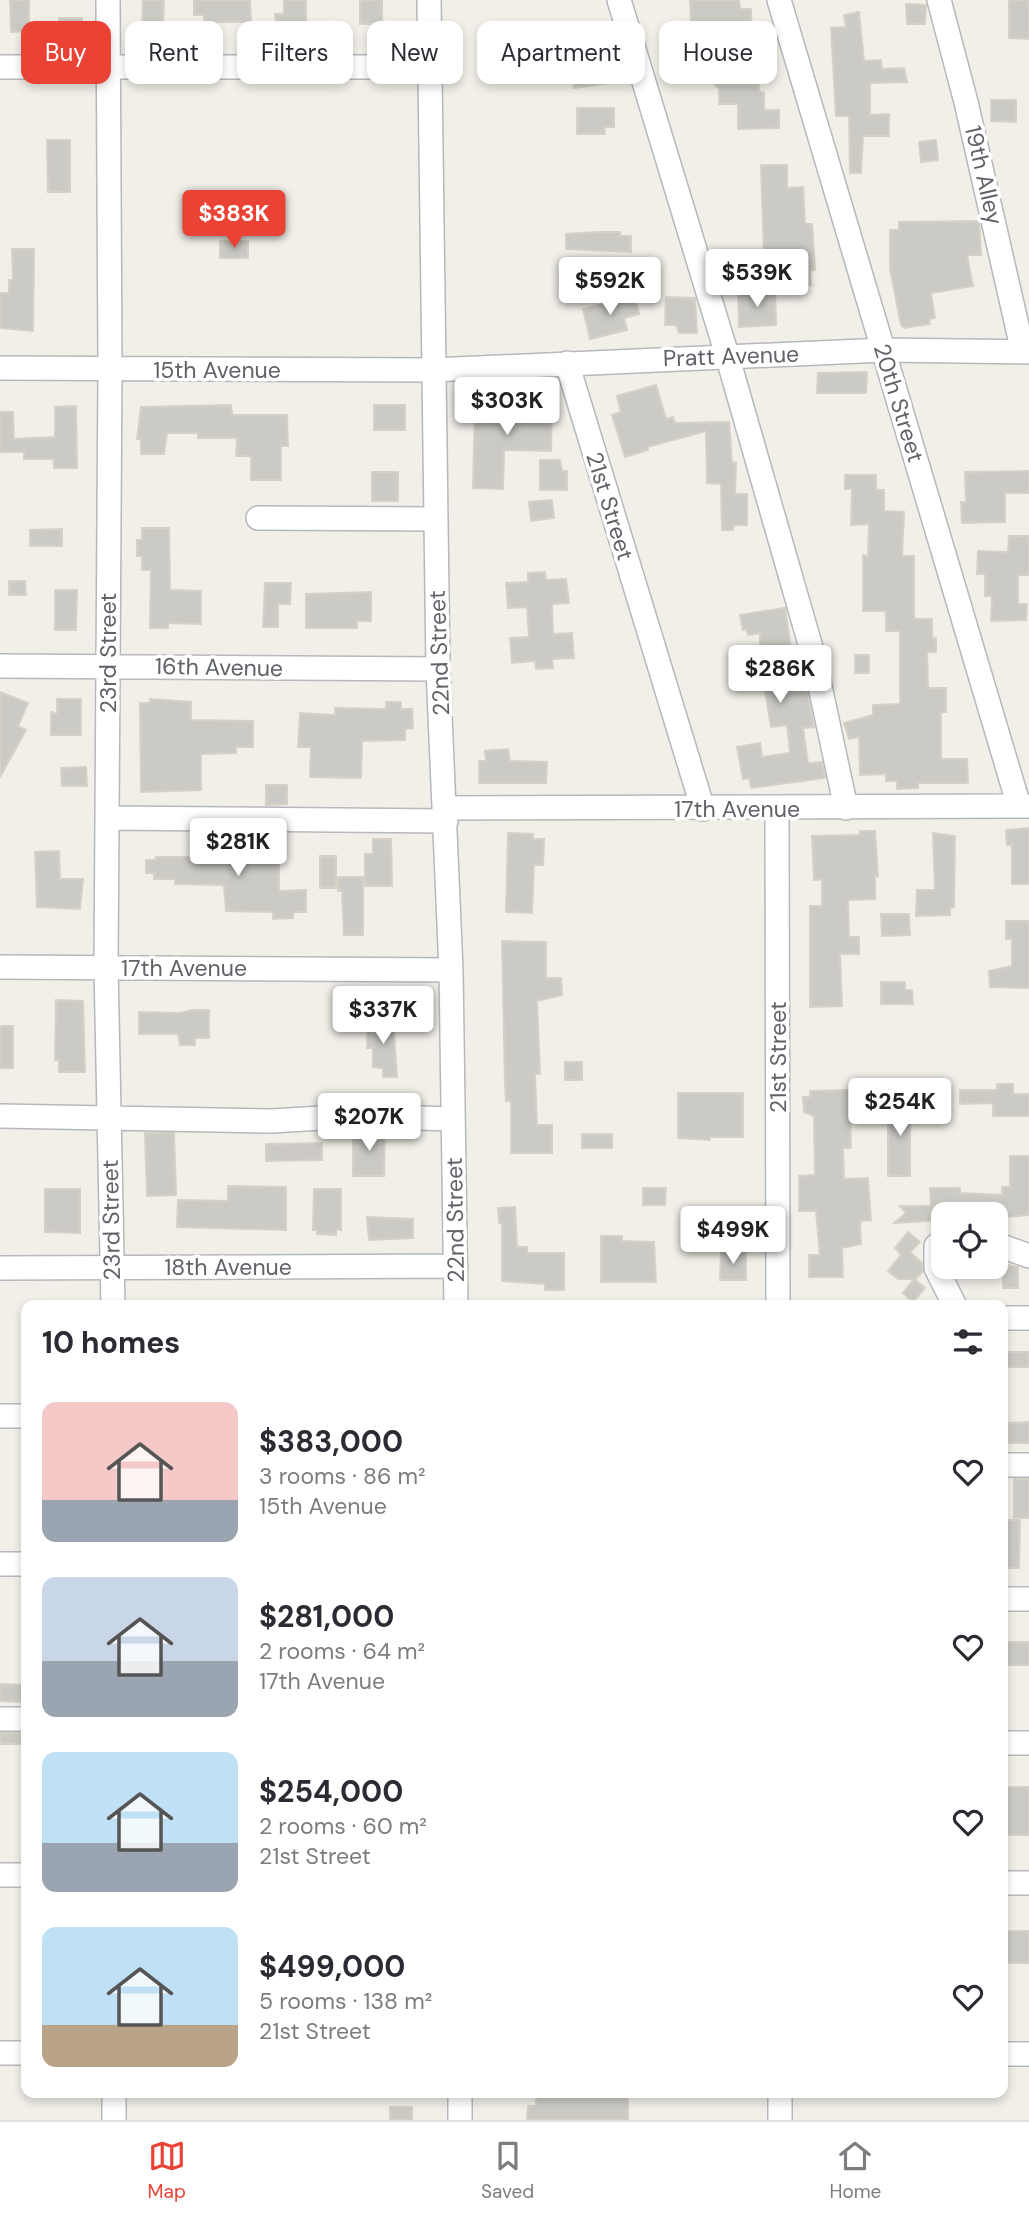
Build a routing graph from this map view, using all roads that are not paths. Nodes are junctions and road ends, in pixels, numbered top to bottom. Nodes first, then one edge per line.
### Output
1 (108, 0) edge
2 (429, 0) edge
3 (619, 0) edge
4 (779, 0) edge
5 (939, 0) edge
6 (108, 21) edge
7 (429, 21) edge
8 (0, 67) edge
9 (21, 67) edge
10 (111, 67) edge
11 (367, 67) edge
12 (108, 84) edge
13 (429, 84) edge
14 (884, 350) junction
15 (1026, 352) edge
16 (727, 355) junction
17 (567, 363) junction
18 (0, 369) edge
19 (110, 369) junction
20 (433, 370) junction
21 (258, 519) dead end
22 (436, 519) junction
23 (0, 666) edge
24 (107, 666) junction
25 (438, 669) junction
26 (1024, 806) edge
27 (846, 808) junction
28 (703, 809) junction
29 (777, 809) junction
30 (446, 815) junction
31 (107, 818) junction
32 (0, 967) edge
33 (106, 967) junction
34 (451, 970) junction
35 (0, 1116) edge
36 (110, 1117) junction
37 (453, 1119) junction
38 (1008, 1248) edge
39 (1029, 1256) edge
40 (456, 1266) junction
41 (113, 1267) junction
42 (0, 1268) edge
43 (942, 1279) edge
44 (113, 1300) edge
45 (456, 1300) edge
46 (778, 1300) edge
47 (952, 1300) edge
48 (1008, 1318) edge
49 (1029, 1318) edge
50 (0, 1416) edge
51 (21, 1416) edge
52 (1008, 1465) edge
53 (1029, 1465) edge
54 (0, 1564) edge
55 (21, 1564) edge
56 (1029, 1598) edge
57 (1008, 1599) edge
58 (0, 1719) edge
59 (21, 1719) edge
60 (1008, 1743) edge
61 (1029, 1743) edge
62 (0, 1875) edge
63 (21, 1875) edge
64 (1029, 1882) edge
65 (1008, 1883) edge
66 (0, 2053) edge
67 (21, 2053) edge
68 (1008, 2054) edge
69 (1029, 2054) edge
70 (114, 2098) edge
71 (460, 2098) edge
72 (780, 2098) edge
73 (114, 2120) edge
74 (460, 2120) edge
75 (780, 2120) edge

1 - 6 street, 23rd Street
2 - 7 street, 22nd Street
3 - 16 street
4 - 14 street, 20th Street
5 - 15 street, 19th Alley
8 - 9 street
10 - 11 street
12 - 19 street, 23rd Street
13 - 20 street, 22nd Street
14 - 15 street, Pratt Avenue
14 - 16 street, Pratt Avenue
14 - 26 street, 20th Street
16 - 17 street, Pratt Avenue
16 - 27 street
17 - 20 street, Pratt Avenue
17 - 28 street, 21st Street
18 - 19 street, 15th Avenue
19 - 20 street, 15th Avenue
19 - 24 street, 23rd Street
20 - 22 street, 22nd Street
21 - 22 street
22 - 25 street, 22nd Street
23 - 24 street, 16th Avenue
24 - 25 street, 16th Avenue
24 - 31 street, 23rd Street
25 - 30 street, 22nd Street
26 - 27 street, 17th Avenue
27 - 29 street, 17th Avenue
28 - 29 street, 17th Avenue
28 - 30 street, 17th Avenue
29 - 46 street, 21st Street
30 - 31 street, 17th Avenue
30 - 34 street, 22nd Street
31 - 33 street, 23rd Street
32 - 33 street, 17th Avenue
33 - 34 street, 17th Avenue
33 - 36 street, 23rd Street
34 - 37 street, 22nd Street
35 - 36 street
36 - 37 street
36 - 41 street, 23rd Street
37 - 40 street, 22nd Street
38 - 39 street
40 - 41 street, 18th Avenue
40 - 45 street, 22nd Street
41 - 42 street, 18th Avenue
41 - 44 street, 23rd Street
43 - 47 street
48 - 49 street
50 - 51 street
52 - 53 street
54 - 55 street
56 - 57 street
58 - 59 street
60 - 61 street
62 - 63 street
64 - 65 street
66 - 67 street
68 - 69 street
70 - 73 street
71 - 74 street
72 - 75 street

